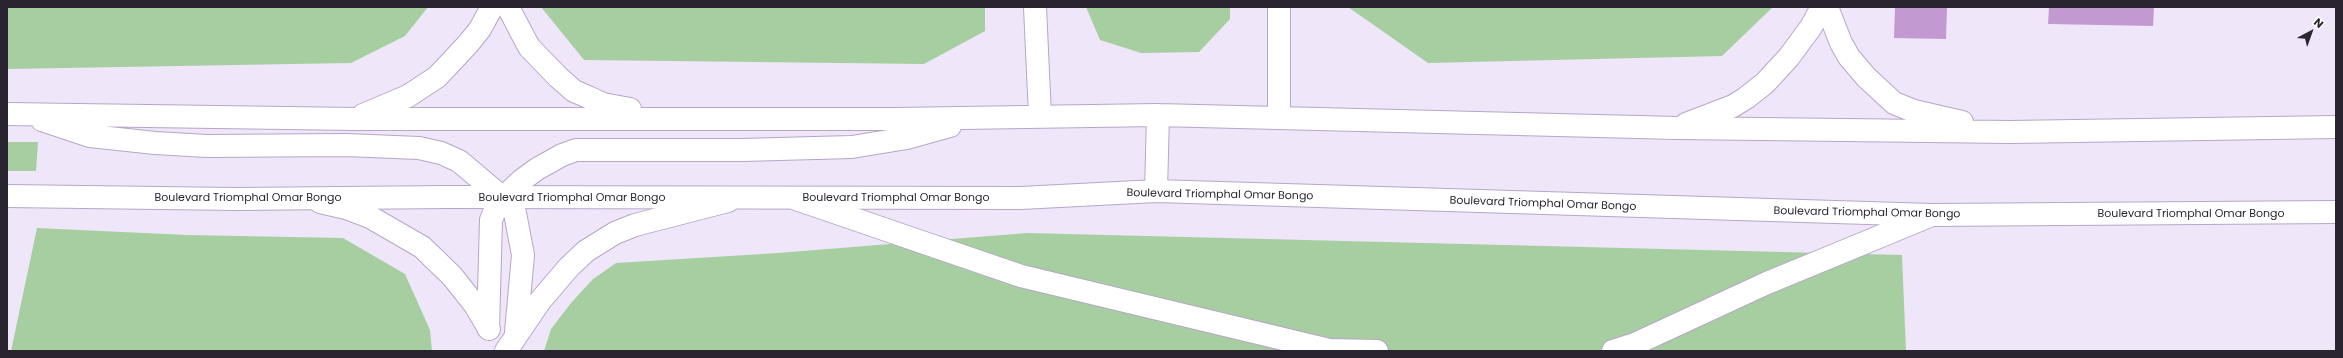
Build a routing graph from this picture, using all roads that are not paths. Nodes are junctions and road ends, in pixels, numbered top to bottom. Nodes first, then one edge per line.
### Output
1 (492, 7) edge
2 (508, 7) edge
3 (1035, 7) edge
4 (1279, 7) edge
5 (1822, 7) edge
6 (1827, 7) edge
7 (15, 114) edge
8 (1158, 115) junction
9 (1040, 116) junction
10 (978, 117) junction
11 (666, 118) junction
12 (1279, 118) junction
13 (356, 119) junction
14 (2336, 127) edge
15 (1677, 128) junction
16 (2010, 132) junction
17 (1156, 191) junction
18 (7, 196) edge
19 (504, 198) junction
20 (737, 198) junction
21 (793, 198) junction
22 (303, 199) junction
23 (2336, 212) edge
24 (1932, 216) junction
25 (488, 328) junction
26 (507, 346) edge
27 (1329, 350) edge
28 (1377, 351) edge
29 (1613, 351) edge

1 - 13 main road
2 - 11 main road
3 - 9 main road
4 - 12 main road
5 - 15 main road
6 - 16 main road
7 - 13 main road
7 - 19 main road
8 - 9 main road
8 - 12 main road
8 - 17 main road
9 - 10 main road
10 - 11 main road
10 - 19 main road
11 - 13 main road
12 - 15 main road
14 - 16 main road
15 - 16 main road
17 - 21 main road, Boulevard Triomphal Omar Bongo
17 - 24 main road, Boulevard Triomphal Omar Bongo
18 - 22 main road, Boulevard Triomphal Omar Bongo
19 - 20 main road, Boulevard Triomphal Omar Bongo
19 - 22 main road, Boulevard Triomphal Omar Bongo
19 - 25 main road
19 - 26 main road
20 - 21 main road, Boulevard Triomphal Omar Bongo
20 - 26 main road
21 - 27 main road
22 - 25 main road
23 - 24 main road, Boulevard Triomphal Omar Bongo
24 - 29 main road
25 - 26 main road
27 - 28 main road

